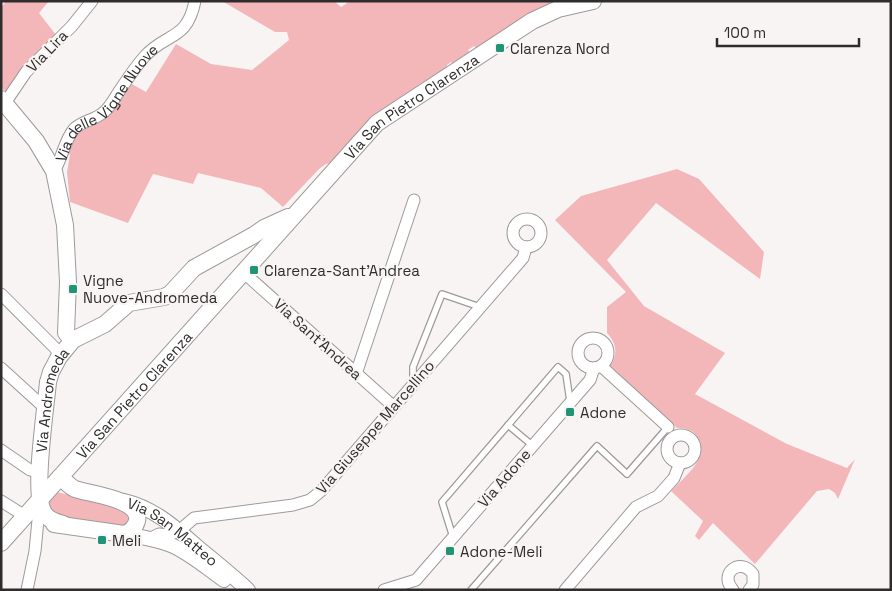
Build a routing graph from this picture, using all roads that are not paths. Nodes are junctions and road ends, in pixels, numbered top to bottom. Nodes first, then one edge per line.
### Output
1 (92, 1) edge
2 (196, 1) edge
3 (593, 1) edge
4 (3, 101) edge
5 (54, 171) junction
6 (414, 200) dead end
7 (294, 214) junction
8 (254, 235) junction
9 (267, 246) junction
10 (526, 247) dead end
11 (243, 272) junction
12 (1, 294) edge
13 (480, 307) junction
14 (73, 340) junction
15 (59, 357) junction
16 (1, 368) edge
17 (356, 374) junction
18 (413, 383) junction
19 (570, 403) junction
20 (393, 406) junction
21 (46, 409) junction
22 (508, 425) junction
23 (668, 427) joint
24 (532, 446) junction
25 (1, 450) edge
26 (680, 464) dead end
27 (39, 472) junction
28 (60, 477) junction
29 (40, 499) junction
30 (119, 500) junction
31 (1, 501) edge
32 (31, 518) junction
33 (63, 524) junction
34 (178, 531) junction
35 (124, 534) junction
36 (453, 537) junction
37 (148, 539) junction
38 (1, 543) edge
39 (203, 565) junction
40 (242, 588) edge
41 (390, 589) edge
42 (27, 590) edge
43 (471, 590) edge
44 (565, 590) edge
45 (733, 590) edge
46 (749, 590) edge

1 - 4 street, Via Lira
2 - 5 street, Via delle Vigne Nuove
3 - 7 main road, Via San Pietro Clarenza
4 - 5 main road
5 - 14 main road, Via delle Vigne Nuove
6 - 17 street
7 - 8 main road, Via Andromeda
7 - 9 main road, Via San Pietro Clarenza
8 - 9 main road
8 - 14 main road, Via Andromeda
9 - 11 main road, Via San Pietro Clarenza
10 - 13 street, Via Giuseppe Marcellino
11 - 17 street, Via Sant'Andrea
11 - 28 main road, Via San Pietro Clarenza
12 - 15 street
13 - 18 street, Via Giuseppe Marcellino
13 - 18 lane
14 - 15 main road, Via Andromeda
15 - 21 main road, Via Andromeda
16 - 21 street
17 - 20 street, Via Sant'Andrea
18 - 20 street, Via Giuseppe Marcellino
19 - 22 lane
19 - 23 street, Via Adone
19 - 24 street, Via Adone
20 - 34 street, Via Giuseppe Marcellino
21 - 27 main road, Via Andromeda
22 - 24 lane
22 - 36 lane
23 - 43 lane
24 - 36 street, Via Adone
25 - 27 street
26 - 44 street
27 - 29 main road, Via Andromeda
28 - 29 main road, Via San Pietro Clarenza
28 - 30 main road, Via San Matteo
29 - 32 main road, Via San Pietro Clarenza
29 - 33 main road
30 - 34 street, Via San Matteo
30 - 35 main road
31 - 32 street
32 - 33 main road, Via San Matteo
32 - 38 main road, Via San Pietro Clarenza
32 - 42 street
33 - 35 main road, Via San Matteo
34 - 37 street
34 - 39 street
34 - 40 street, Via San Matteo
35 - 37 street, Via San Matteo
36 - 41 street, Via Adone
37 - 39 street, Via San Matteo
39 - 40 street, Via San Matteo
45 - 46 street

